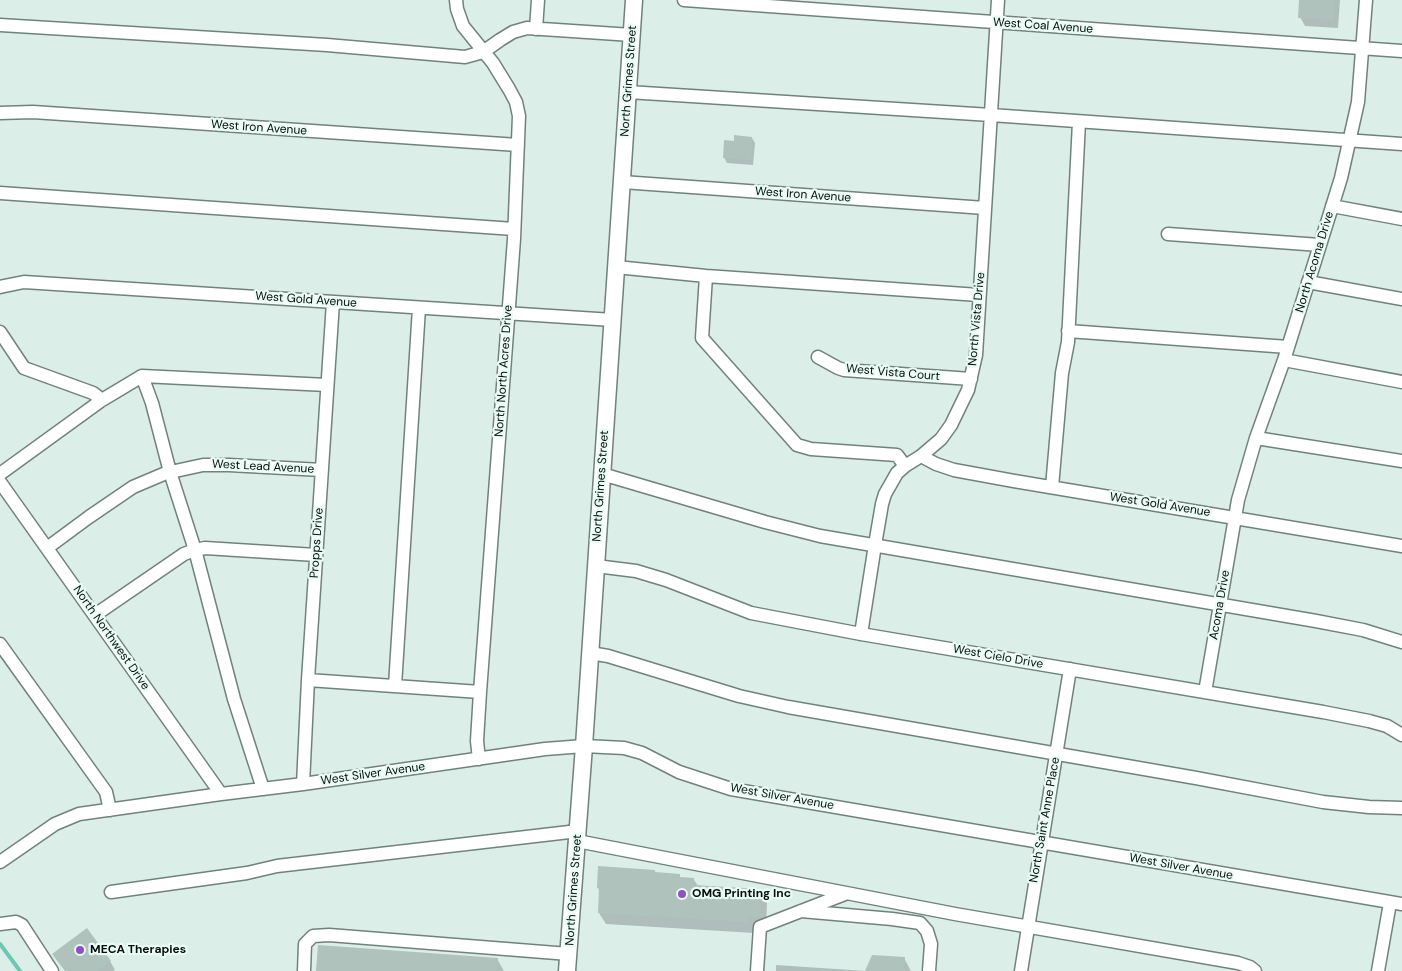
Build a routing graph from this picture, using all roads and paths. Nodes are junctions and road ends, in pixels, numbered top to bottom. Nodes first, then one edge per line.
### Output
1 (456, 0) edge
2 (538, 0) edge
3 (634, 0) edge
4 (684, 0) edge
5 (998, 0) edge
6 (1366, 0) edge
7 (997, 23) junction
8 (0, 25) edge
9 (536, 29) junction
10 (632, 35) junction
11 (1362, 48) junction
12 (1402, 51) edge
13 (483, 52) junction
14 (628, 92) junction
15 (0, 113) edge
16 (991, 115) junction
17 (1079, 122) junction
18 (1349, 140) junction
19 (1402, 144) edge
20 (518, 145) junction
21 (622, 182) junction
22 (0, 193) edge
23 (1332, 206) junction
24 (984, 208) junction
25 (1402, 219) edge
26 (514, 229) junction
27 (1168, 234) dead end
28 (1320, 245) junction
29 (616, 267) junction
30 (706, 276) junction
31 (1308, 282) junction
32 (0, 287) edge
33 (979, 296) junction
34 (1402, 299) edge
35 (333, 302) junction
36 (419, 308) junction
37 (508, 313) junction
38 (612, 320) junction
39 (1068, 331) junction
40 (0, 332) edge
41 (1288, 347) junction
42 (818, 357) dead end
43 (1284, 360) junction
44 (142, 376) junction
45 (971, 379) junction
46 (1402, 382) edge
47 (327, 385) junction
48 (102, 400) junction
49 (1256, 438) junction
50 (921, 456) junction
51 (1402, 461) edge
52 (905, 466) junction
53 (322, 470) junction
54 (170, 472) junction
55 (0, 474) edge
56 (602, 474) junction
57 (0, 482) edge
58 (1052, 487) junction
59 (1235, 517) junction
60 (874, 545) junction
61 (1402, 546) edge
62 (47, 548) junction
63 (195, 550) junction
64 (316, 555) junction
65 (596, 566) junction
66 (1220, 604) junction
67 (94, 615) junction
68 (860, 634) junction
69 (1402, 642) edge
70 (0, 644) edge
71 (590, 653) junction
72 (1070, 669) junction
73 (308, 680) junction
74 (395, 686) junction
75 (480, 692) junction
76 (1205, 692) junction
77 (1402, 735) edge
78 (584, 746) junction
79 (1057, 754) junction
80 (479, 759) junction
81 (303, 784) junction
82 (263, 789) junction
83 (221, 794) junction
84 (1402, 808) edge
85 (110, 810) junction
86 (578, 836) junction
87 (1041, 843) junction
88 (0, 862) edge
89 (111, 892) dead end
90 (845, 894) junction
91 (1396, 904) edge
92 (801, 911) junction
93 (0, 924) edge
94 (1028, 927) junction
95 (569, 954) junction
96 (52, 971) edge
97 (304, 971) edge
98 (567, 971) edge
99 (757, 971) edge
100 (929, 971) edge
101 (1021, 971) edge
102 (1254, 971) edge
103 (1378, 971) edge

1 - 13 street, North North Acres Drive
2 - 9 street
3 - 10 main road, North Grimes Street
4 - 7 street, West Coal Avenue
5 - 7 street, North Vista Drive
6 - 11 street, North Acoma Drive
7 - 11 street, West Coal Avenue
7 - 16 street, North Vista Drive
8 - 13 street
9 - 10 street
9 - 13 street
10 - 14 main road, North Grimes Street
11 - 12 street, West Coal Avenue
11 - 18 street, North Acoma Drive
13 - 20 street, North North Acres Drive
14 - 16 street
14 - 21 main road, North Grimes Street
15 - 20 street, West Iron Avenue
16 - 17 street
16 - 24 street, North Vista Drive
17 - 18 street
17 - 39 street
18 - 19 street
18 - 23 street, North Acoma Drive
20 - 26 street, North North Acres Drive
21 - 24 street, West Iron Avenue
21 - 29 main road, North Grimes Street
22 - 26 street
23 - 25 street
23 - 28 street, North Acoma Drive
24 - 33 street, North Vista Drive
26 - 37 street, North North Acres Drive
27 - 28 street
28 - 31 street, North Acoma Drive
29 - 30 street
29 - 38 main road, North Grimes Street
30 - 33 street
30 - 52 street
31 - 34 street
31 - 41 street, North Acoma Drive
32 - 35 street, West Gold Avenue
33 - 45 street, North Vista Drive
35 - 36 street, West Gold Avenue
35 - 47 street, Propps Drive
36 - 37 street, West Gold Avenue
36 - 74 street
37 - 38 street, West Gold Avenue
37 - 75 street, North North Acres Drive
38 - 56 main road, North Grimes Street
39 - 41 street
39 - 58 street
40 - 48 street
41 - 43 street, North Acoma Drive
42 - 45 street, West Vista Court
43 - 46 street
43 - 49 street, North Acoma Drive
44 - 47 street
44 - 48 street
44 - 54 street
45 - 50 street, North Vista Drive
47 - 53 street, Propps Drive
48 - 55 street
49 - 51 street
49 - 59 street, North Acoma Drive
50 - 52 street, North Vista Drive
50 - 58 street, West Gold Avenue
52 - 60 street, North Vista Drive
53 - 54 street, West Lead Avenue
53 - 64 street, Propps Drive
54 - 62 street, West Lead Avenue
54 - 63 street
56 - 60 street
56 - 65 main road, North Grimes Street
57 - 62 street, North Northwest Drive
58 - 59 street, West Gold Avenue
59 - 61 street, West Gold Avenue
59 - 66 street, Acoma Drive
60 - 66 street
60 - 68 street, North Vista Drive
62 - 67 street, North Northwest Drive
63 - 64 street
63 - 67 street
63 - 82 street
64 - 73 street, Propps Drive
65 - 68 street, West Cielo Drive
65 - 71 main road, North Grimes Street
66 - 69 street
66 - 76 street, Acoma Drive
67 - 83 street, North Northwest Drive
68 - 72 street, West Cielo Drive
70 - 85 street
71 - 78 main road, North Grimes Street
71 - 79 street
72 - 76 street, West Cielo Drive
72 - 79 street, North Saint Anne Place
73 - 74 street
73 - 81 street, Propps Drive
74 - 75 street
75 - 80 street, North North Acres Drive
76 - 77 street, West Cielo Drive
78 - 80 street, West Silver Avenue
78 - 86 main road, North Grimes Street
78 - 87 street, West Silver Avenue
79 - 84 street
79 - 87 street, North Saint Anne Place
80 - 81 street, West Silver Avenue
81 - 82 street, West Silver Avenue
82 - 83 street, West Silver Avenue
83 - 85 street, West Silver Avenue
85 - 88 street, West Silver Avenue
86 - 89 street
86 - 90 street
86 - 95 main road, North Grimes Street
87 - 91 street, West Silver Avenue
87 - 94 street, North Saint Anne Place
90 - 92 street
90 - 94 street
91 - 103 street
92 - 99 street
92 - 100 street
93 - 96 street
94 - 101 street, North Saint Anne Place
94 - 102 street
95 - 97 street
95 - 98 main road, North Grimes Street

